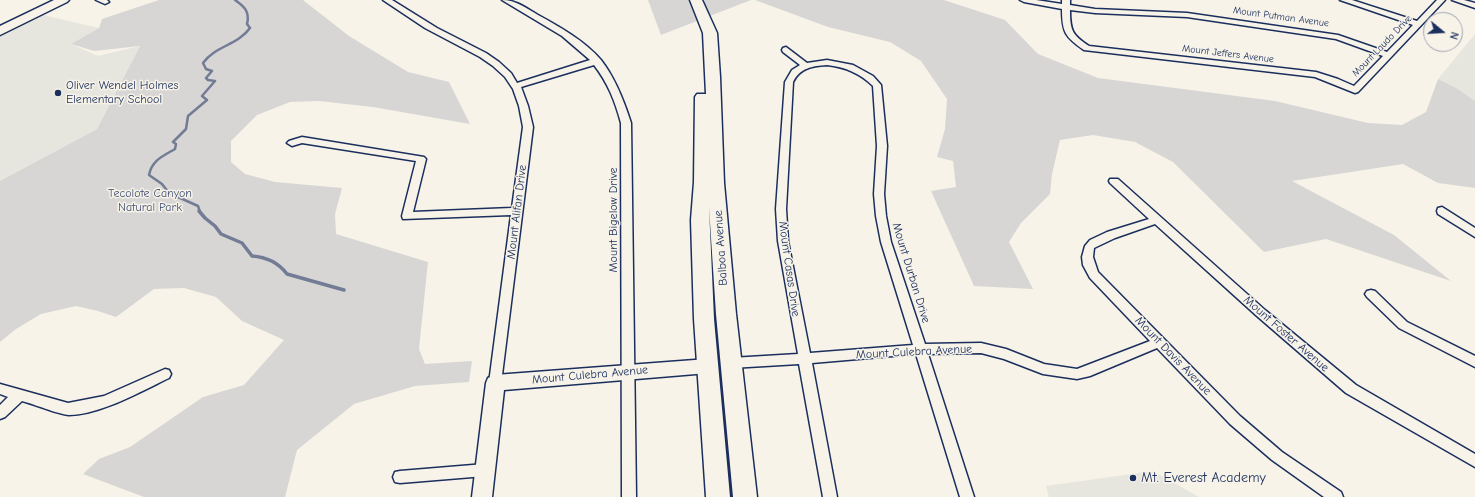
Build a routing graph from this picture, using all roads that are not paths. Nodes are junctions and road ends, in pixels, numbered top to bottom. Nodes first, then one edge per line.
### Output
1 (62, 0) edge
2 (387, 0) edge
3 (507, 0) edge
4 (685, 0) edge
5 (696, 0) edge
6 (1024, 0) edge
7 (1344, 0) edge
8 (1441, 0) edge
9 (1456, 0) edge
10 (1066, 4) edge
11 (1475, 6) edge
12 (1418, 24) junction
13 (0, 31) edge
14 (786, 50) dead end
15 (1388, 54) junction
16 (597, 61) junction
17 (806, 66) junction
18 (516, 86) junction
19 (1354, 90) joint
20 (292, 143) dead end
21 (1114, 181) dead end
22 (517, 211) junction
23 (1442, 211) dead end
24 (1157, 220) junction
25 (1475, 233) edge
26 (1371, 294) dead end
27 (704, 319) junction
28 (1160, 342) junction
29 (921, 349) junction
30 (803, 359) junction
31 (1475, 362) edge
32 (731, 364) junction
33 (708, 366) junction
34 (627, 372) junction
35 (165, 374) dead end
36 (495, 384) junction
37 (0, 389) edge
38 (734, 393) junction
39 (19, 395) junction
40 (0, 413) edge
41 (1475, 461) edge
42 (485, 470) junction
43 (400, 477) dead end
44 (482, 497) edge
45 (629, 497) edge
46 (718, 497) edge
47 (745, 497) edge
48 (830, 497) edge
49 (967, 497) edge
50 (1336, 497) edge

1 - 13 street
2 - 18 street, Mount Alifan Drive
3 - 16 street, Mount Bigelow Drive
4 - 27 main road, Balboa Avenue
5 - 32 main road, Balboa Avenue
6 - 10 street, Mount Putman Avenue
7 - 12 street
8 - 12 street, Mount Laudo Drive
9 - 11 street
10 - 15 street, Mount Putman Avenue
10 - 19 street, Mount Jeffers Avenue
12 - 15 street, Mount Laudo Drive
14 - 17 street
15 - 19 street, Mount Laudo Drive
16 - 18 street
16 - 34 street, Mount Bigelow Drive
17 - 29 street, Mount Durban Drive
17 - 30 street, Mount Casas Drive
18 - 22 street, Mount Alifan Drive
20 - 22 street
21 - 24 street, Mount Foster Avenue
22 - 36 street, Mount Alifan Drive
23 - 25 street
24 - 28 street, Mount Davis Avenue
24 - 41 street, Mount Foster Avenue
26 - 31 street
27 - 32 main road
27 - 33 main road, Balboa Avenue
28 - 29 street, Mount Culebra Avenue
28 - 50 street, Mount Davis Avenue
29 - 30 street, Mount Culebra Avenue
29 - 49 street, Mount Durban Drive
30 - 32 street, Mount Culebra Avenue
30 - 48 street, Mount Casas Drive
32 - 38 main road, Balboa Avenue
33 - 34 street, Mount Culebra Avenue
33 - 38 main road
33 - 46 main road, Balboa Avenue
34 - 36 street, Mount Culebra Avenue
34 - 45 street, Mount Bigelow Drive
35 - 39 street
36 - 42 street, Mount Alifan Drive
37 - 39 street
38 - 47 main road, Balboa Avenue
39 - 40 street
42 - 43 street
42 - 44 street, Mount Alifan Drive

